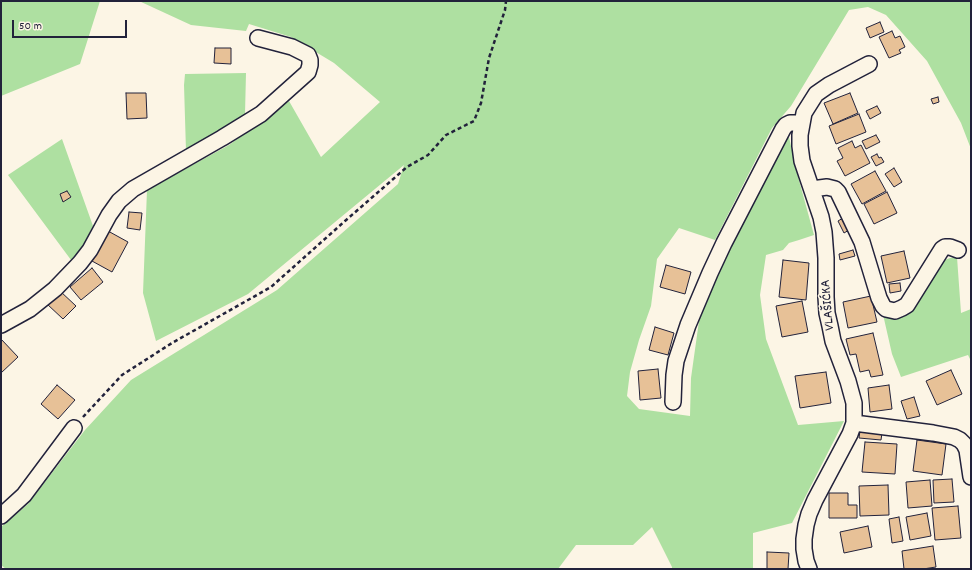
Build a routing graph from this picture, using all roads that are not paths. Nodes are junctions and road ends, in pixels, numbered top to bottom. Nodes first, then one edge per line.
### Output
1 (258, 38) dead end
2 (869, 64) dead end
3 (801, 124) junction
4 (812, 189) junction
5 (958, 250) dead end
6 (1, 325) edge
7 (673, 402) dead end
8 (854, 423) junction
9 (74, 428) road end
10 (971, 477) edge
11 (1, 516) edge
12 (809, 569) edge

1 - 6 street
2 - 3 street, VLAŠIĆKA
3 - 4 street, VLAŠIĆKA
3 - 7 street
4 - 5 street
4 - 8 street, VLAŠIĆKA
8 - 10 street
8 - 12 street, VLAŠIĆKA
9 - 11 street

